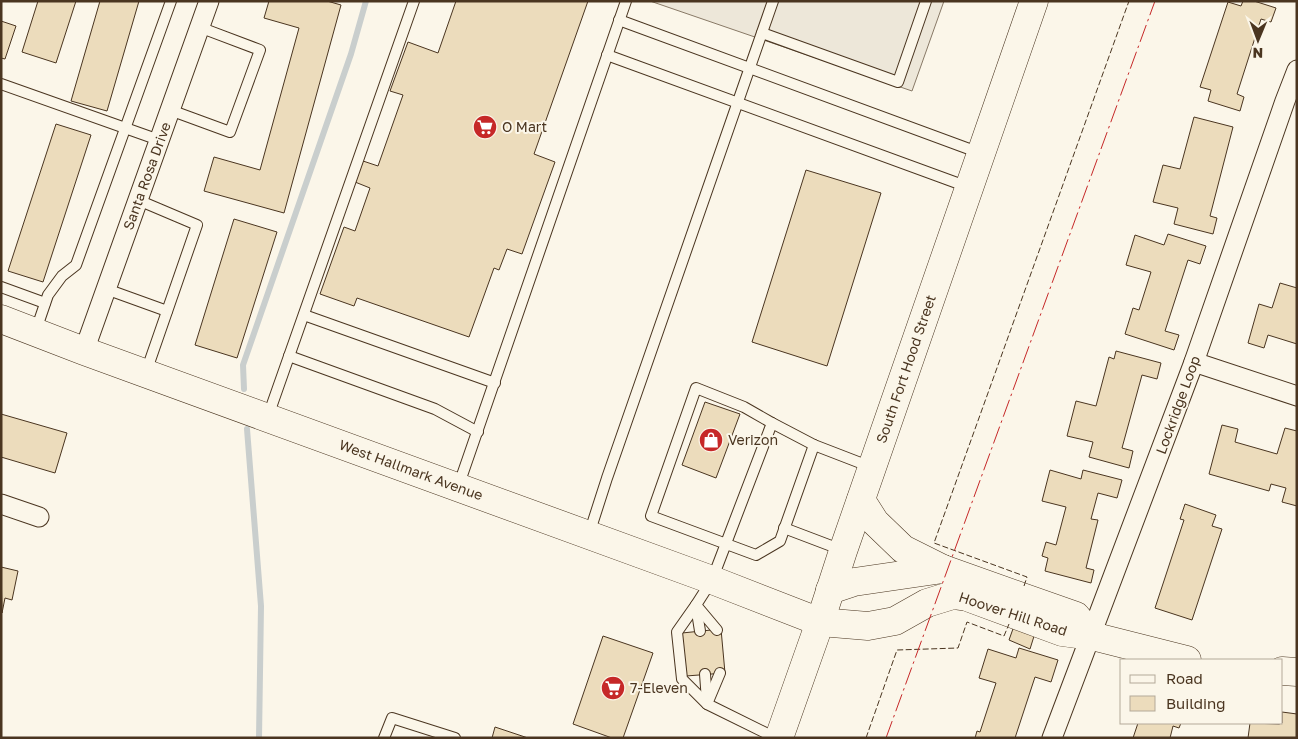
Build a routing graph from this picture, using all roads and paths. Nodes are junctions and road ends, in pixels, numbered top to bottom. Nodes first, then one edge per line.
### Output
1 (172, 1) edge
2 (209, 1) edge
3 (414, 1) edge
4 (626, 1) edge
5 (773, 1) edge
6 (926, 1) edge
7 (1034, 1) edge
8 (619, 20) junction
9 (199, 27) junction
10 (762, 33) junction
11 (607, 55) junction
12 (750, 68) junction
13 (1297, 70) edge
14 (1, 84) edge
15 (738, 103) junction
16 (1291, 103) edge
17 (170, 110) junction
18 (126, 128) junction
19 (159, 140) junction
20 (981, 153) junction
21 (970, 188) junction
22 (138, 200) junction
23 (1, 287) edge
24 (106, 289) junction
25 (45, 303) junction
26 (167, 310) junction
27 (304, 315) junction
28 (1, 319) edge
29 (36, 332) junction
30 (84, 350) junction
31 (289, 356) junction
32 (1194, 362) junction
33 (146, 373) junction
34 (494, 383) junction
35 (1297, 396) edge
36 (268, 417) junction
37 (772, 423) junction
38 (478, 432) junction
39 (814, 445) junction
40 (872, 468) junction
41 (458, 487) junction
42 (861, 500) junction
43 (1, 504) edge
44 (38, 516) dead end
45 (784, 528) junction
46 (589, 535) junction
47 (726, 544) junction
48 (844, 551) junction
49 (943, 569) junction
50 (712, 580) junction
51 (830, 590) junction
52 (696, 605) junction
53 (820, 622) junction
54 (717, 630) dead end
55 (700, 631) dead end
56 (1092, 636) junction
57 (1183, 659) edge
58 (1283, 671) edge
59 (1297, 672) edge
60 (720, 673) dead end
61 (706, 674) dead end
62 (707, 704) junction
63 (433, 734) edge
64 (384, 738) edge
65 (455, 738) edge
66 (777, 738) edge
67 (1052, 738) edge

1 - 18 lane
2 - 9 street, Santa Rosa Drive
3 - 27 lane
4 - 8 lane
5 - 10 lane
6 - 10 lane
7 - 20 street, South Fort Hood Street
8 - 11 lane
8 - 12 lane
9 - 17 street, Santa Rosa Drive
9 - 17 lane
10 - 12 lane
11 - 15 lane
11 - 34 lane
12 - 15 lane
12 - 20 lane
13 - 16 street, Lockridge Loop
14 - 18 lane
15 - 21 lane
15 - 46 lane
16 - 32 street, Lockridge Loop
17 - 19 street, Santa Rosa Drive
18 - 19 lane
18 - 25 lane
19 - 22 street, Santa Rosa Drive
20 - 21 street, South Fort Hood Street
21 - 40 street, South Fort Hood Street
22 - 24 street, Santa Rosa Drive
22 - 26 lane
23 - 25 lane
24 - 26 lane
24 - 30 street, Santa Rosa Drive
25 - 29 lane
26 - 33 lane
27 - 31 lane
27 - 34 lane
28 - 29 street, West Hallmark Avenue
29 - 30 street, West Hallmark Avenue
30 - 33 street, West Hallmark Avenue
31 - 36 lane
31 - 38 lane
32 - 35 street
32 - 56 street, Lockridge Loop
33 - 36 street, West Hallmark Avenue
34 - 38 lane
36 - 41 street, West Hallmark Avenue
37 - 39 lane
37 - 47 lane
37 - 47 lane
38 - 41 lane
39 - 40 lane
39 - 45 lane
40 - 42 street, South Fort Hood Street
41 - 46 street, West Hallmark Avenue
42 - 48 street, South Fort Hood Street
42 - 49 street
43 - 44 street
45 - 47 lane
45 - 48 lane
46 - 50 street, West Hallmark Avenue
47 - 50 lane
48 - 51 street, South Fort Hood Street
49 - 51 street, Hoover Hill Road
49 - 56 street, Hoover Hill Road
50 - 52 lane
50 - 53 street, West Hallmark Avenue
51 - 53 street, South Fort Hood Street
52 - 54 lane
52 - 55 lane
52 - 62 lane
53 - 56 street, Hoover Hill Road
53 - 66 street, South Fort Hood Street
56 - 57 street, Hoover Hill Road
56 - 67 street, Lockridge Loop
58 - 59 street
60 - 62 lane
61 - 62 lane
62 - 66 lane
63 - 64 lane
63 - 65 lane

